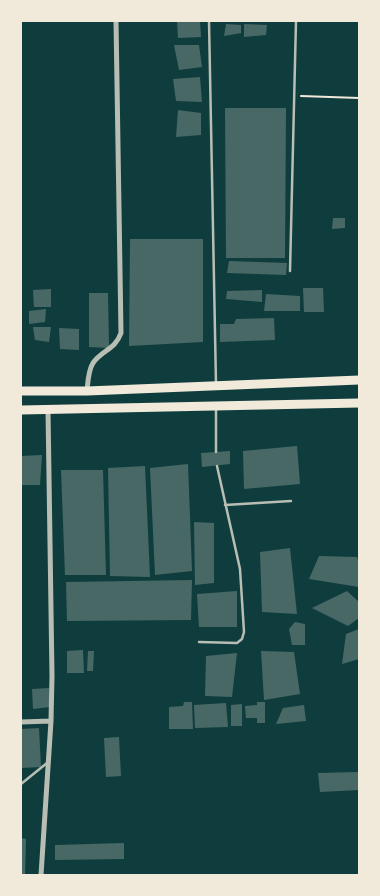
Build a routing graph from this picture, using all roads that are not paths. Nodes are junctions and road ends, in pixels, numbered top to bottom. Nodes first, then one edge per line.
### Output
1 (116, 21) edge
2 (209, 21) edge
3 (296, 21) edge
4 (290, 271) dead end
5 (359, 380) edge
6 (216, 386) junction
7 (151, 388) junction
8 (21, 391) edge
9 (87, 391) junction
10 (359, 403) edge
11 (216, 406) junction
12 (152, 407) junction
13 (21, 410) edge
14 (48, 410) junction
15 (216, 452) dead end
16 (217, 466) dead end
17 (291, 501) dead end
18 (225, 505) junction
19 (199, 642) dead end
20 (51, 721) junction
21 (21, 722) edge
22 (48, 762) junction
23 (21, 784) edge
24 (41, 875) edge

1 - 9 street
2 - 6 lane
3 - 4 lane
5 - 6 highway
6 - 7 highway
7 - 9 highway
7 - 12 highway
8 - 9 highway
10 - 11 highway
11 - 12 highway
11 - 15 lane
12 - 14 highway
13 - 14 highway
14 - 20 street
16 - 18 lane
17 - 18 lane
18 - 19 lane
20 - 21 street
20 - 22 street
22 - 23 lane
22 - 24 street

